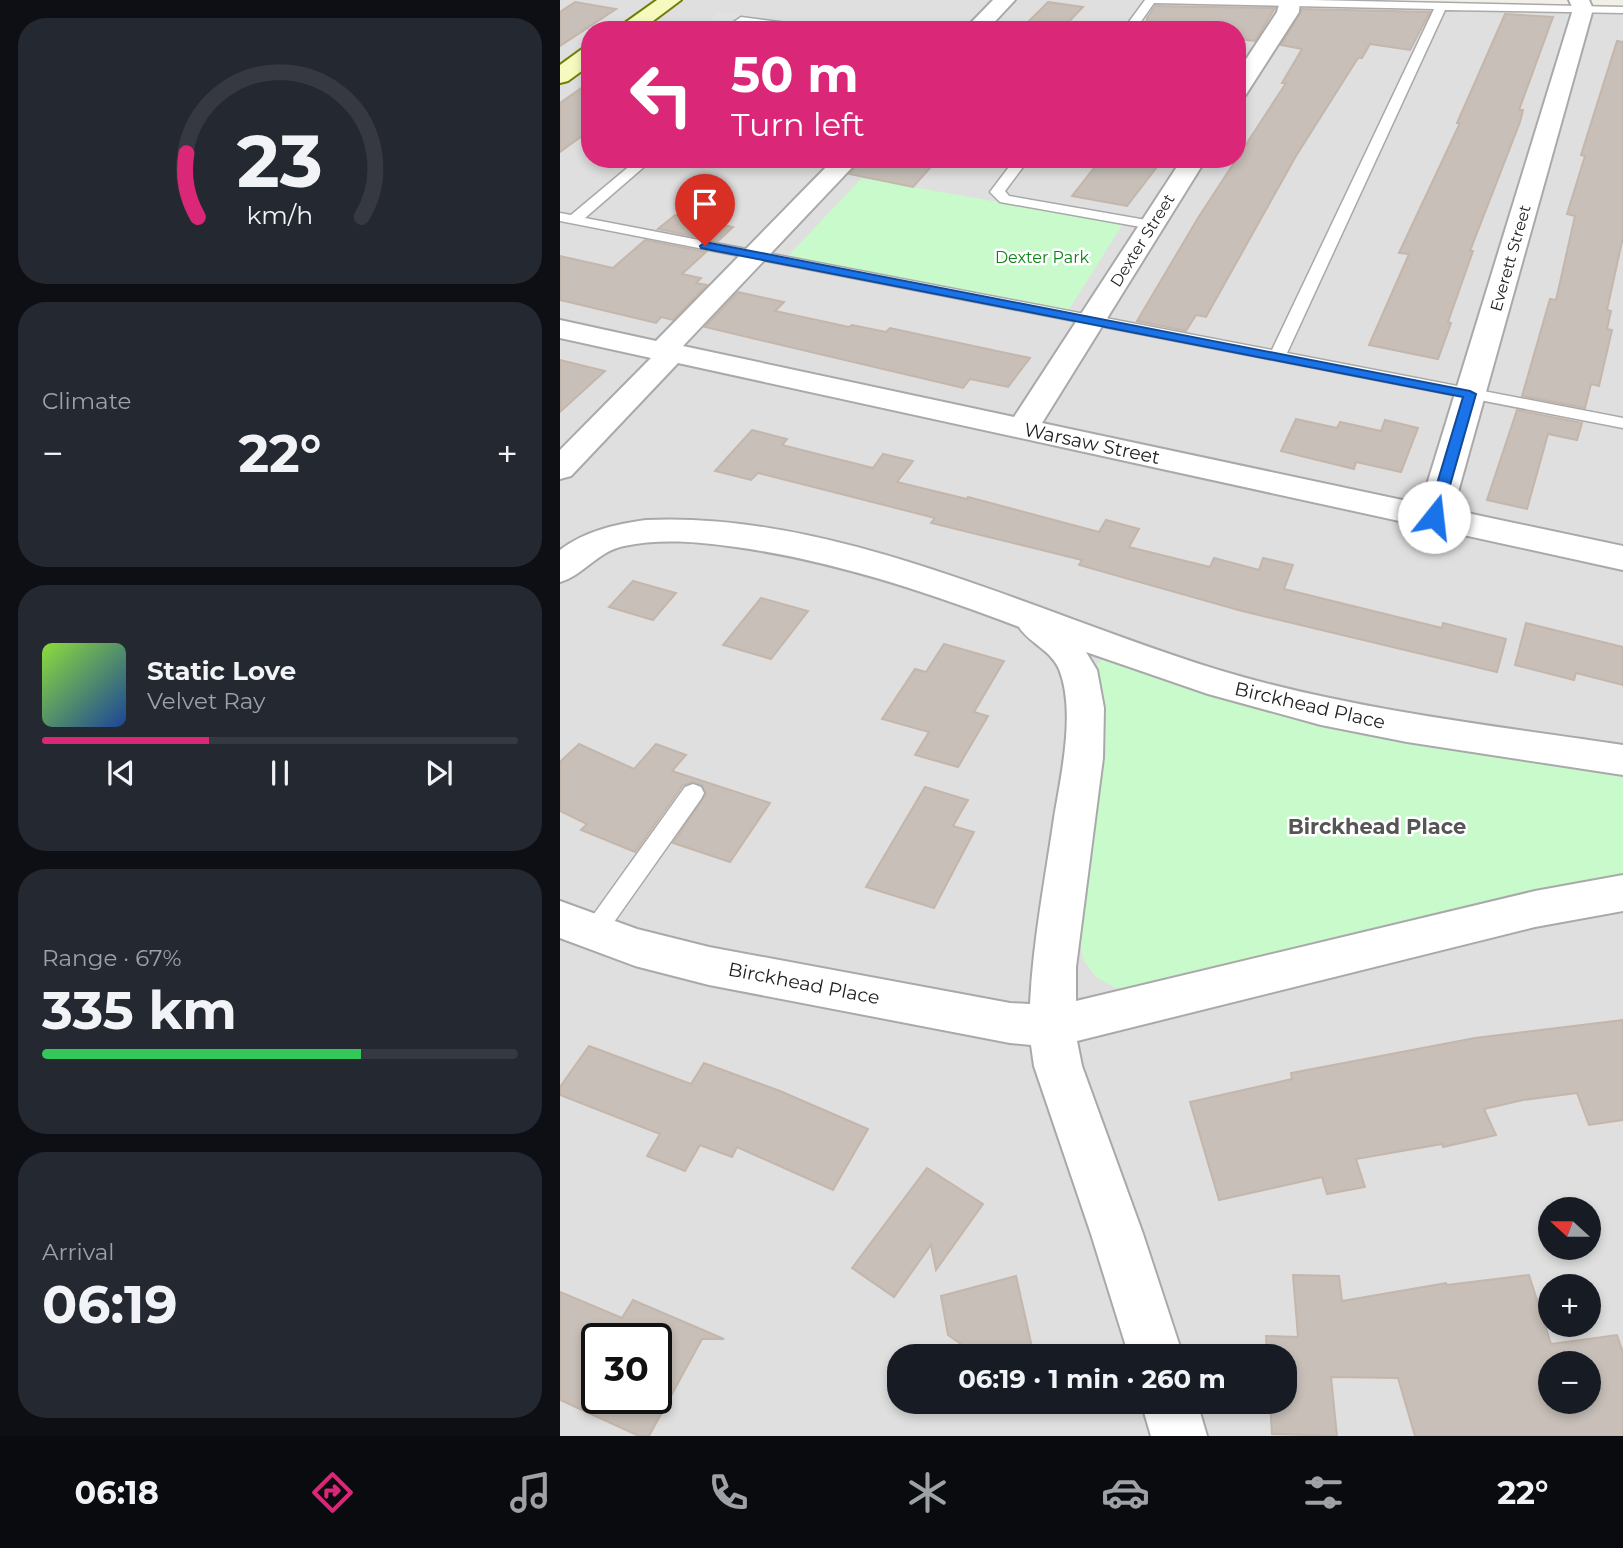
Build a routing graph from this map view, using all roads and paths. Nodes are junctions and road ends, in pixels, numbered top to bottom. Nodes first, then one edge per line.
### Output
1 (671, 0) edge
2 (1004, 0) edge
3 (1151, 0) edge
4 (1290, 1) edge
5 (1581, 5) edge
6 (1441, 6) junction
7 (1623, 10) edge
8 (640, 21) edge
9 (984, 21) edge
10 (1136, 21) edge
11 (581, 61) edge
12 (560, 76) edge
13 (1246, 76) edge
14 (634, 168) edge
15 (839, 168) edge
16 (1014, 168) edge
17 (1188, 168) edge
18 (567, 218) edge
19 (1152, 225) junction
20 (756, 255) junction
21 (1091, 320) junction
22 (560, 329) edge
23 (667, 352) junction
24 (1277, 357) junction
25 (1470, 394) junction
26 (1623, 424) edge
27 (1023, 428) junction
28 (560, 469) edge
29 (1434, 517) junction
30 (1623, 558) edge
31 (560, 570) edge
32 (1008, 609) junction
33 (1623, 760) edge
34 (693, 793) dead end
35 (1623, 893) edge
36 (577, 925) edge
37 (1053, 1026) junction
38 (1152, 1344) edge
39 (1173, 1414) edge
40 (1179, 1436) edge

1 - 8 street
2 - 9 street
3 - 4 lane
3 - 10 lane
4 - 6 lane
4 - 13 street
5 - 6 lane
5 - 7 lane
5 - 25 street, Everett Street
6 - 24 lane
11 - 12 street
14 - 18 lane
15 - 20 street
16 - 19 lane
17 - 19 street, Dexter Street
18 - 20 lane
19 - 21 street, Dexter Street
20 - 21 lane
20 - 23 street
21 - 24 lane
21 - 27 street, Dexter Street
22 - 23 street, Warsaw Street
23 - 27 street, Warsaw Street
23 - 28 street
24 - 25 lane
25 - 26 lane
25 - 29 street, Everett Street
27 - 29 street, Warsaw Street
29 - 30 street, Warsaw Street
31 - 32 street, Birckhead Place
32 - 33 street, Birckhead Place
32 - 37 street, Birckhead Place
34 - 36 lane
35 - 37 street, Birckhead Place
36 - 37 street, Birckhead Place
37 - 38 street, Birckhead Place
39 - 40 street

